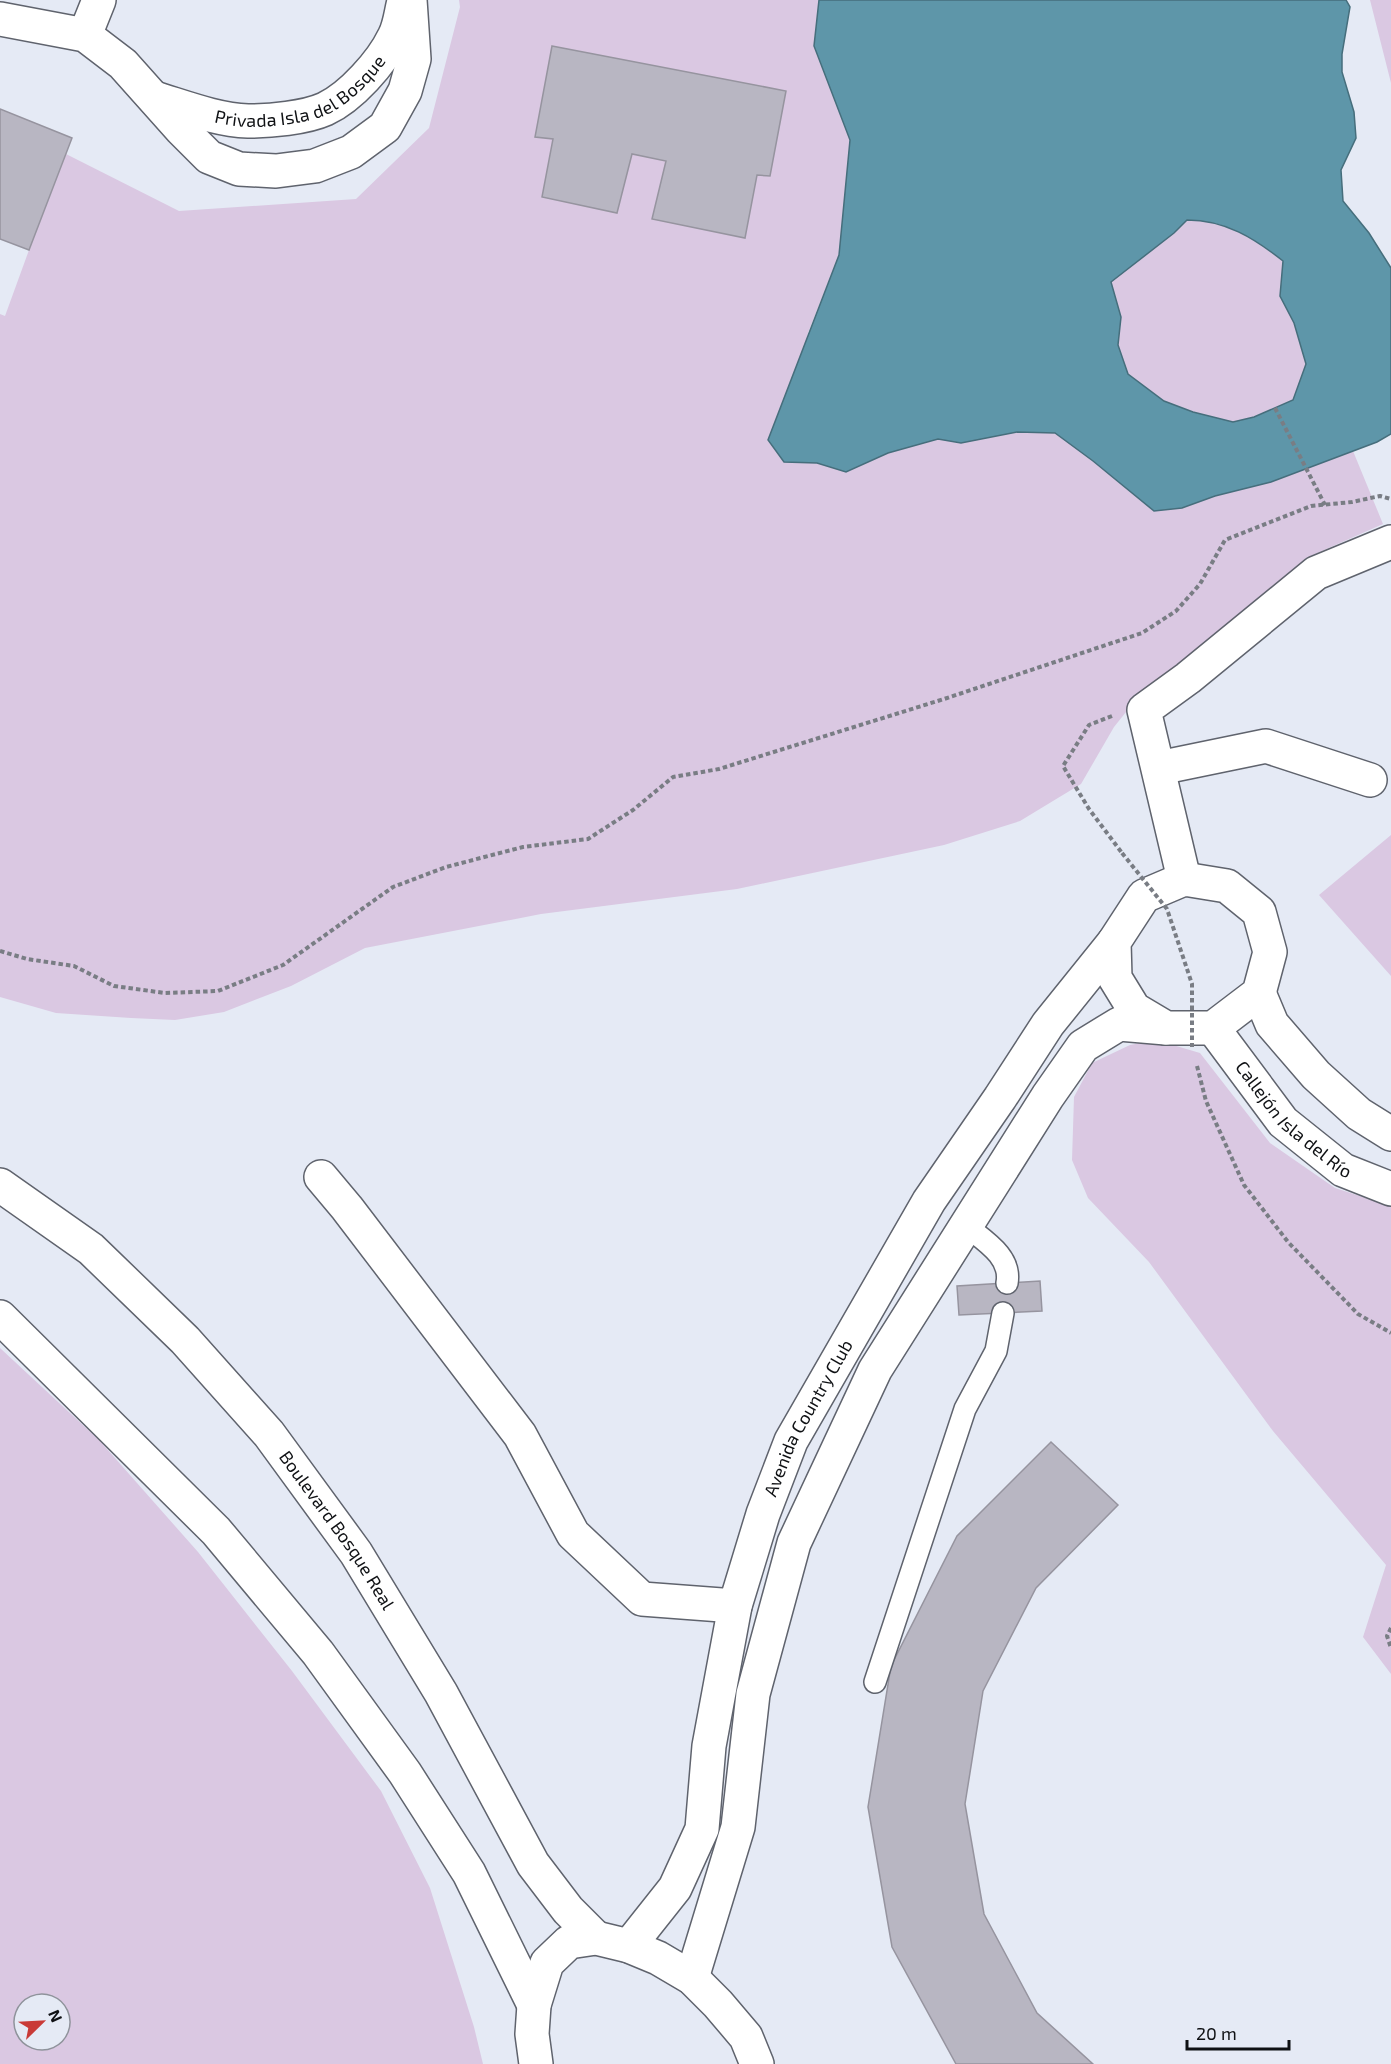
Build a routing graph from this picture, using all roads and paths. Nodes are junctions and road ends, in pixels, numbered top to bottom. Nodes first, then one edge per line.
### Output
1 (99, 0) edge
2 (404, 0) edge
3 (410, 0) edge
4 (0, 19) edge
5 (86, 35) junction
6 (154, 98) junction
7 (1275, 408) dead end
8 (1391, 499) edge
9 (1324, 503) junction
10 (1391, 542) edge
11 (1118, 715) dead end
12 (1159, 768) junction
13 (1370, 780) dead end
14 (1184, 879) junction
15 (1114, 942) junction
16 (0, 951) edge
17 (1259, 993) junction
18 (1166, 1028) junction
19 (1203, 1037) junction
20 (1391, 1134) edge
21 (321, 1177) dead end
22 (0, 1185) edge
23 (1391, 1189) edge
24 (965, 1225) junction
25 (1007, 1283) dead end
26 (1003, 1312) dead end
27 (0, 1317) edge
28 (1391, 1333) edge
29 (735, 1606) junction
30 (1391, 1628) edge
31 (1391, 1648) edge
32 (875, 1682) dead end
33 (596, 1938) junction
34 (629, 1946) junction
35 (692, 1978) junction
36 (534, 2005) junction
37 (536, 2064) edge
38 (758, 2064) edge

1 - 5 street
2 - 6 street, Privada Isla del Bosque
3 - 6 street, Privada Isla del Bosque
4 - 5 street, Privada Isla del Bosque
5 - 6 street, Privada Isla del Bosque
7 - 9 path
8 - 9 path
9 - 16 path
10 - 12 street
11 - 19 path, bridge
12 - 13 street
12 - 14 street
14 - 15 street
14 - 17 street
15 - 18 street
15 - 29 street, Avenida Country Club
17 - 19 street
17 - 20 street
18 - 19 street
18 - 24 street, Avenida Country Club
19 - 23 street, Callejón Isla del Río
19 - 28 path
21 - 29 street
22 - 33 street, Boulevard Bosque Real
24 - 25 lane
24 - 35 street, Avenida Country Club
26 - 32 lane
27 - 36 street
29 - 34 street, Avenida Country Club
30 - 31 path
33 - 34 street
33 - 36 street
34 - 35 street
35 - 38 street
36 - 37 street

